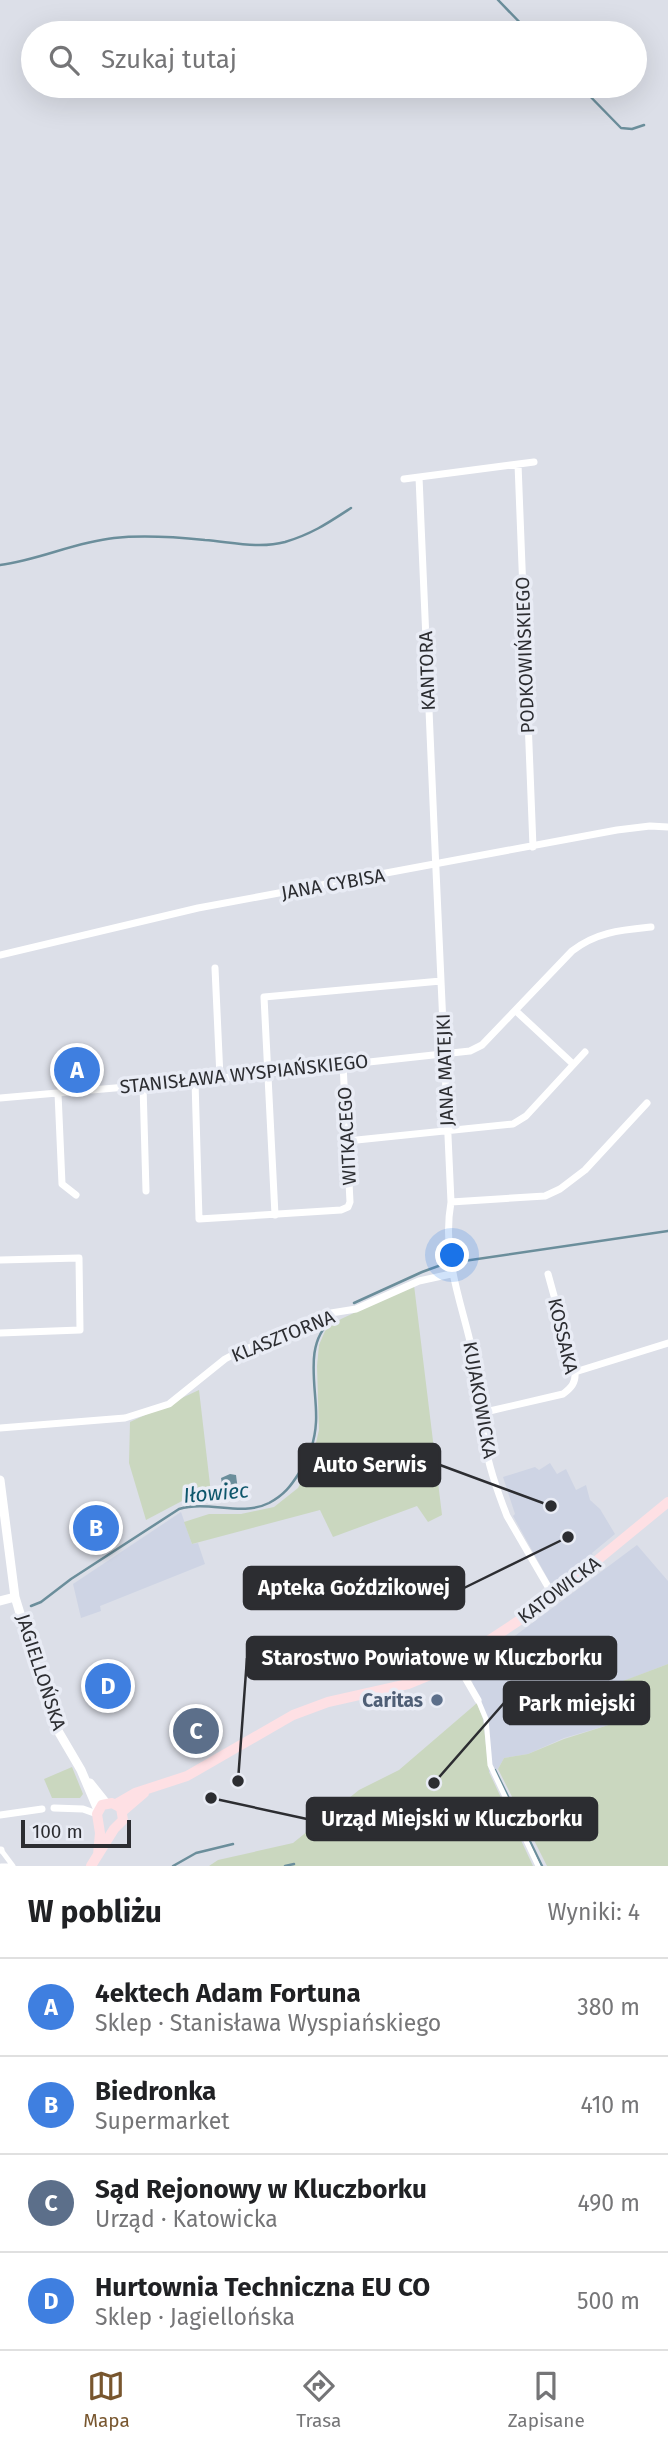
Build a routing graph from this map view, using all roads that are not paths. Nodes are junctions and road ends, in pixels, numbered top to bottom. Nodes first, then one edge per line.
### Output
1 (534, 462) dead end
2 (518, 464) junction
3 (419, 477) junction
4 (404, 480) dead end
5 (668, 827) edge
6 (533, 847) junction
7 (434, 865) junction
8 (651, 928) dead end
9 (0, 955) edge
10 (215, 968) dead end
11 (441, 981) junction
12 (516, 1011) junction
13 (585, 1052) dead end
14 (446, 1053) junction
15 (343, 1064) junction
16 (573, 1065) junction
17 (268, 1072) junction
18 (220, 1077) junction
19 (195, 1081) junction
20 (143, 1085) junction
21 (58, 1093) junction
22 (0, 1098) edge
23 (647, 1103) dead end
24 (448, 1130) junction
25 (347, 1141) junction
26 (146, 1191) dead end
27 (76, 1195) dead end
28 (450, 1202) junction
29 (275, 1215) junction
30 (0, 1260) edge
31 (451, 1274) junction
32 (548, 1274) dead end
33 (0, 1333) edge
34 (668, 1343) edge
35 (575, 1373) junction
36 (481, 1413) junction
37 (0, 1428) edge
38 (0, 1480) edge
39 (668, 1502) edge
40 (15, 1597) junction
41 (554, 1597) junction
42 (0, 1601) edge
43 (456, 1662) junction
44 (478, 1700) joint
45 (54, 1808) dead end
46 (42, 1809) dead end
47 (107, 1811) junction
48 (0, 1815) edge
49 (114, 1829) junction
50 (0, 1850) edge
51 (98, 1855) junction
52 (1, 1866) edge
53 (8, 1866) edge
54 (13, 1866) edge
55 (91, 1866) edge
56 (538, 1866) edge

1 - 2 street
2 - 3 street
2 - 6 street, PODKOWIŃSKIEGO
3 - 4 street
3 - 7 street, KANTORA
5 - 6 street, JANA CYBISA
6 - 7 street, JANA CYBISA
7 - 9 street, JANA CYBISA
7 - 11 street, JANA MATEJKI
8 - 12 street, STANISŁAWA WYSPIAŃSKIEGO
10 - 18 street
11 - 14 street, JANA MATEJKI
11 - 17 street
12 - 14 street, STANISŁAWA WYSPIAŃSKIEGO
12 - 16 street
13 - 16 street
14 - 15 street, STANISŁAWA WYSPIAŃSKIEGO
14 - 24 street, JANA MATEJKI
15 - 17 street, STANISŁAWA WYSPIAŃSKIEGO
15 - 25 street, WITKACEGO
16 - 24 street
17 - 18 street, STANISŁAWA WYSPIAŃSKIEGO
17 - 29 street
18 - 19 street, STANISŁAWA WYSPIAŃSKIEGO
19 - 20 street, STANISŁAWA WYSPIAŃSKIEGO
19 - 29 street
20 - 21 street, STANISŁAWA WYSPIAŃSKIEGO
20 - 26 street
21 - 22 street, STANISŁAWA WYSPIAŃSKIEGO
21 - 27 street
23 - 28 street
24 - 25 street
24 - 28 street, JANA MATEJKI
25 - 29 street, WITKACEGO
28 - 31 street, JANA MATEJKI
30 - 33 street
31 - 36 street, KUJAKOWICKA
31 - 37 street, KLASZTORNA
32 - 35 street, KOSSAKA
34 - 35 street
35 - 36 street, KOSSAKA
36 - 41 street, KUJAKOWICKA
38 - 40 street, JAGIELLOŃSKA
39 - 41 main road, KATOWICKA
40 - 42 street
40 - 47 street, JAGIELLOŃSKA
41 - 43 main road, KATOWICKA
43 - 44 street
43 - 47 main road, KATOWICKA
44 - 56 street
45 - 47 street
46 - 48 street
47 - 49 main road
47 - 49 main road
47 - 51 main road
49 - 51 main road
50 - 54 street
51 - 55 main road
52 - 53 street

